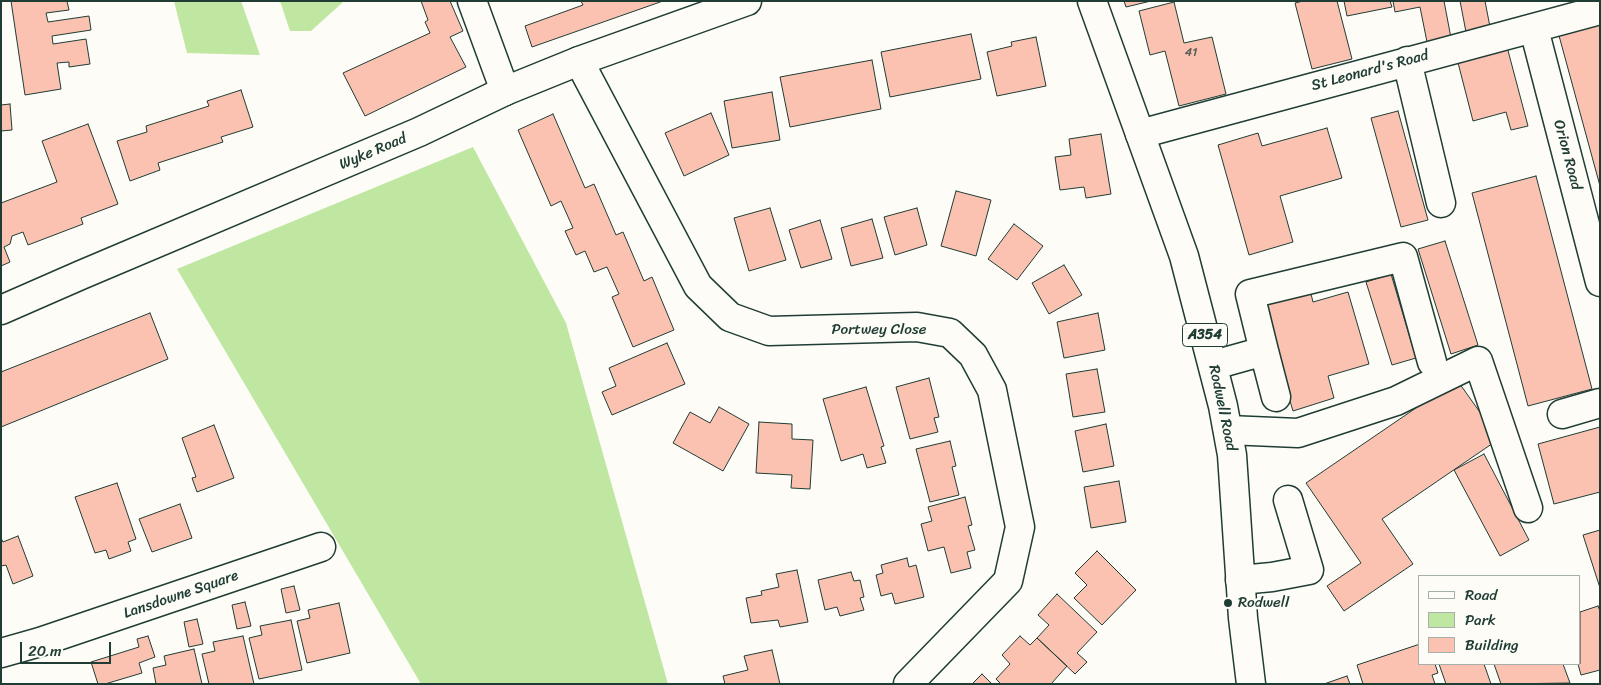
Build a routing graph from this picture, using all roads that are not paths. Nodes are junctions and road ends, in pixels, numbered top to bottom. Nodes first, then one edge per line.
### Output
1 (472, 1) edge
2 (747, 1) edge
3 (1092, 1) edge
4 (1600, 10) edge
5 (1534, 29) junction
6 (579, 61) junction
7 (1407, 61) junction
8 (505, 91) junction
9 (1140, 134) junction
10 (1441, 202) dead end
11 (1600, 282) edge
12 (1, 310) edge
13 (1264, 352) junction
14 (1432, 362) dead end
15 (1214, 365) junction
16 (1276, 397) dead end
17 (1600, 403) edge
18 (1562, 414) dead end
19 (1228, 430) junction
20 (1288, 500) dead end
21 (1528, 508) dead end
22 (321, 547) dead end
23 (1240, 580) junction
24 (1, 639) edge
25 (40, 642) junction
26 (1, 653) edge
27 (908, 684) edge
28 (1251, 684) edge

1 - 8 main road
2 - 6 main road, Wyke Road
3 - 9 main road, Rodwell Road / A354
4 - 5 main road, St Leonard's Road
5 - 7 main road, St Leonard's Road
5 - 11 main road, Orion Road
6 - 8 main road, Wyke Road
6 - 27 main road, Portwey Close
7 - 9 main road, St Leonard's Road
7 - 10 main road
8 - 12 main road, Wyke Road
9 - 15 main road, Rodwell Road / A354
13 - 14 main road
13 - 15 main road
13 - 16 main road
15 - 19 main road, Rodwell Road / A354
17 - 18 main road
19 - 21 main road
19 - 23 main road, Rodwell Road / A354
20 - 23 main road
22 - 25 main road, Lansdowne Square
23 - 28 main road, Rodwell Road / A354
24 - 25 main road, Lansdowne Square
25 - 26 main road, Lansdowne Square

